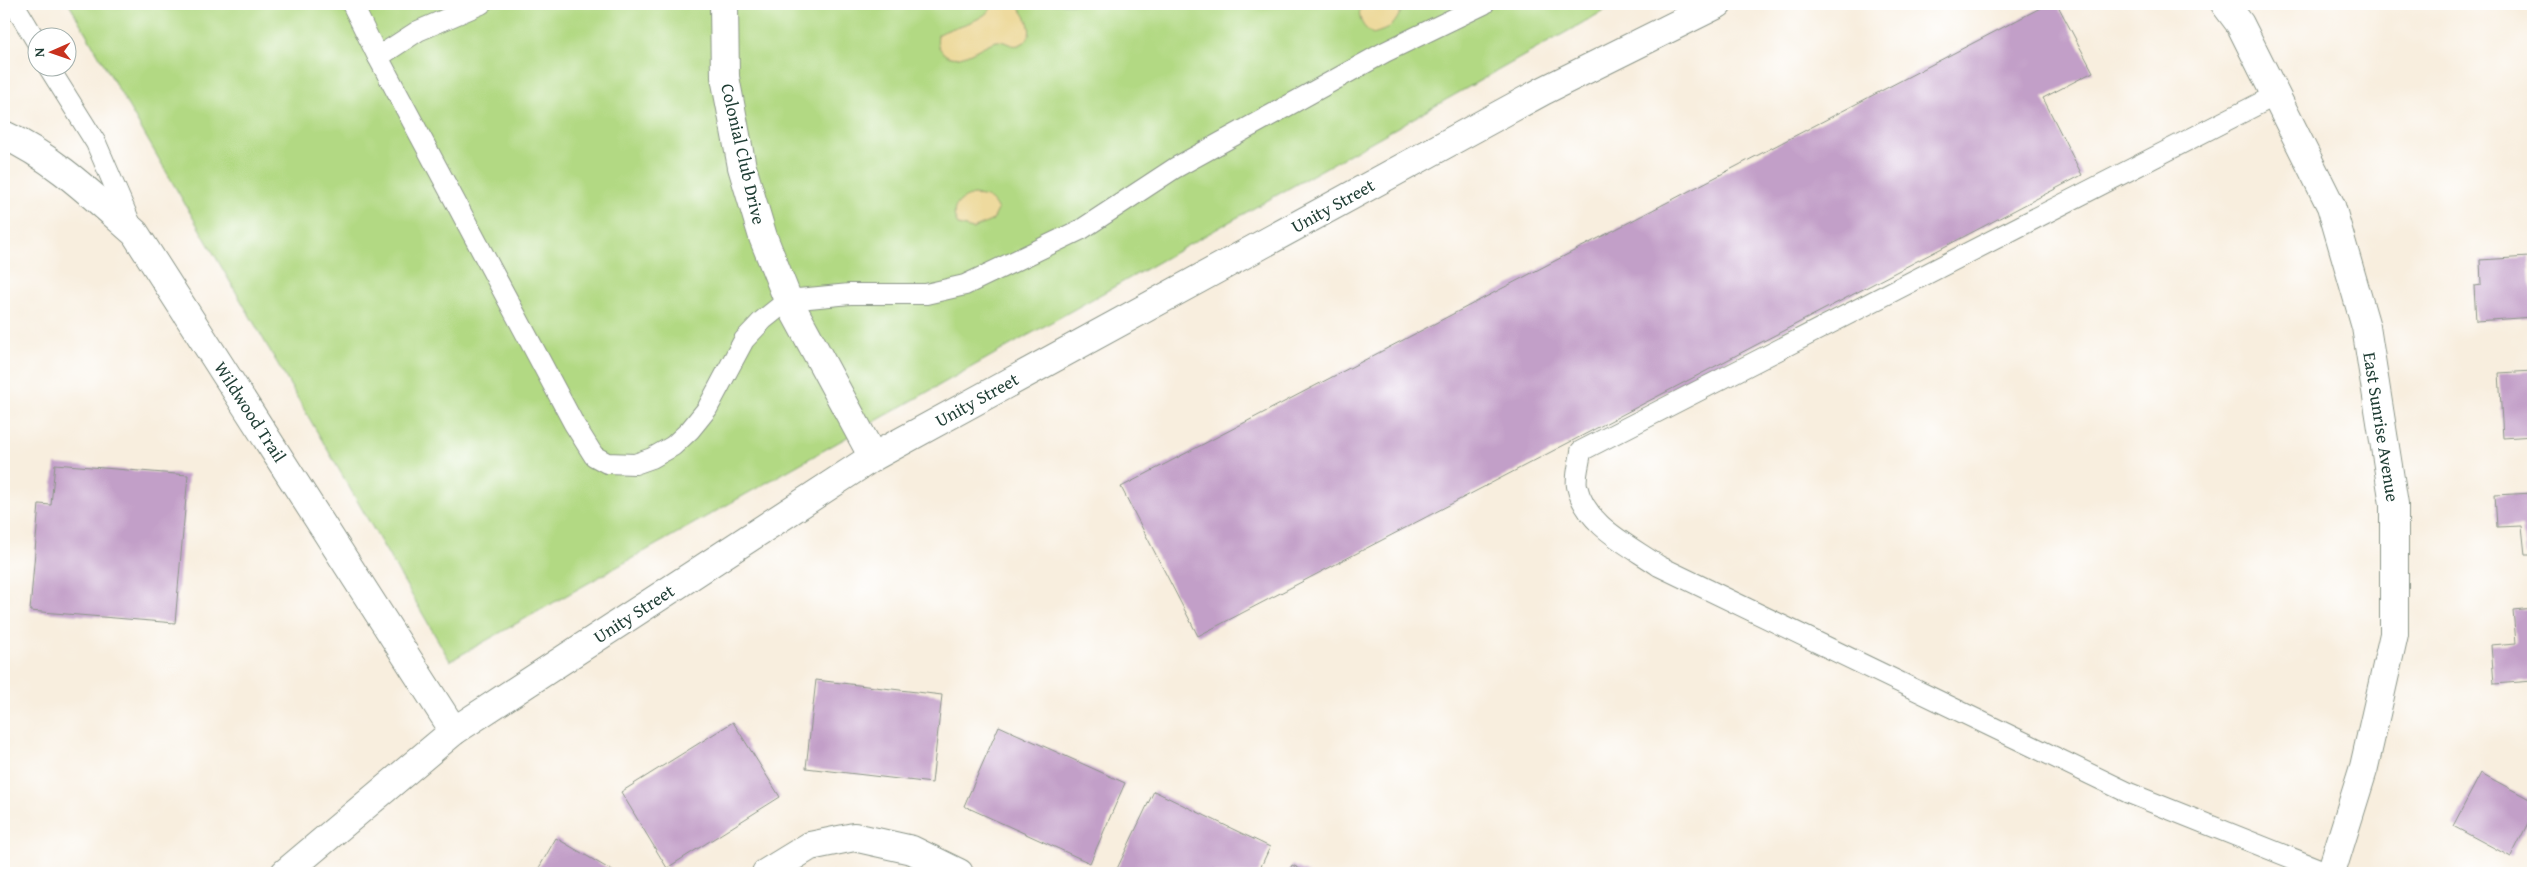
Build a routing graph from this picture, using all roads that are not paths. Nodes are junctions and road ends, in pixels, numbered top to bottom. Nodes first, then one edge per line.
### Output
1 (14, 4) edge
2 (352, 4) edge
3 (481, 4) edge
4 (724, 4) edge
5 (1484, 4) edge
6 (1718, 4) edge
7 (2225, 4) edge
8 (28, 28) edge
9 (378, 57) junction
10 (54, 78) edge
11 (2276, 95) junction
12 (4, 135) edge
13 (135, 233) junction
14 (788, 300) junction
15 (873, 457) junction
16 (454, 731) junction
17 (285, 873) edge
18 (766, 873) edge
19 (959, 873) edge
20 (2330, 873) edge

1 - 8 lane
2 - 9 lane
3 - 9 lane
4 - 14 street, Colonial Club Drive
5 - 14 lane
6 - 15 street, Unity Street
7 - 11 street, East Sunrise Avenue
9 - 14 lane
10 - 13 lane
11 - 20 street, East Sunrise Avenue
11 - 20 lane
12 - 13 street, Wildwood Trail
13 - 16 street, Wildwood Trail
14 - 15 street, Colonial Club Drive
15 - 16 street, Unity Street
16 - 17 street, Unity Street
18 - 19 street

